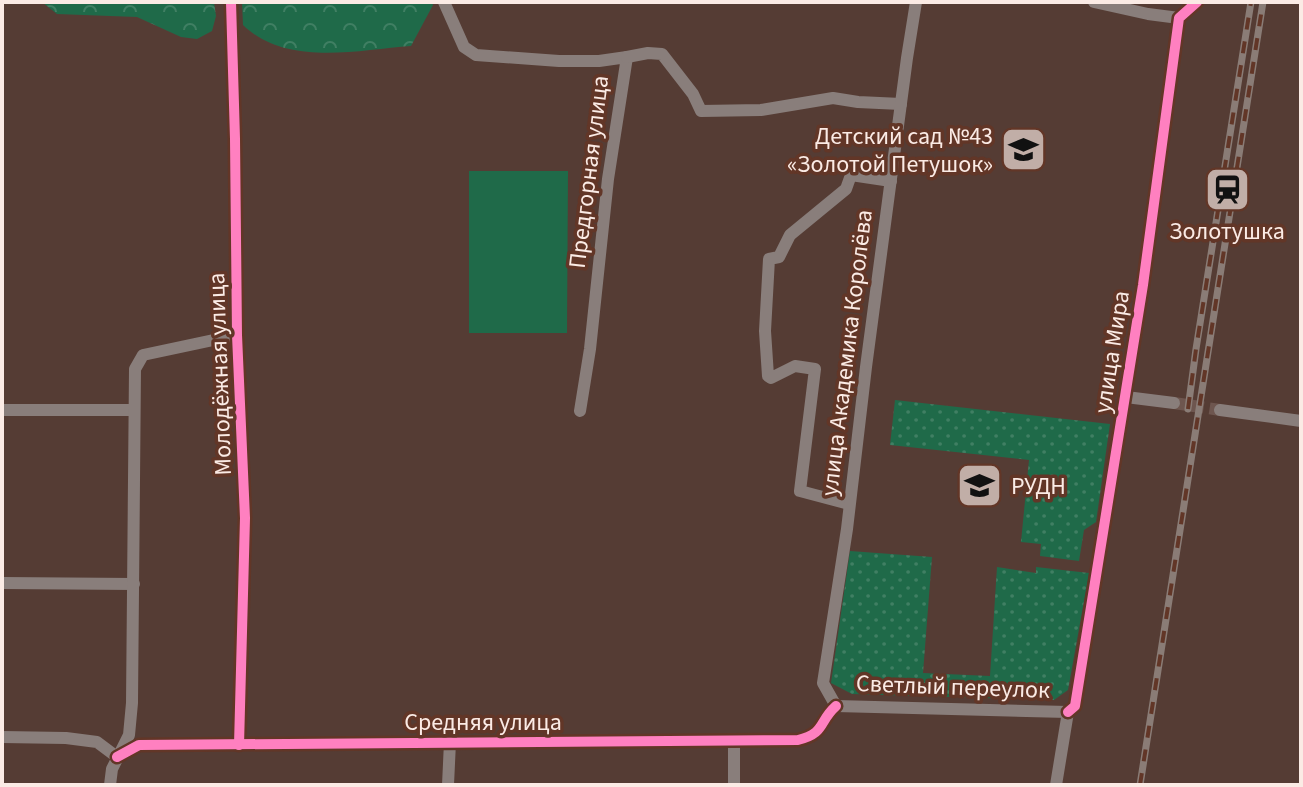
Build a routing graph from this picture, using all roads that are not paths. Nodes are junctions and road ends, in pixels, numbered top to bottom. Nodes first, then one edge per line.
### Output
1 (231, 2) edge
2 (444, 2) edge
3 (916, 2) edge
4 (1094, 2) edge
5 (1197, 2) edge
6 (1179, 18) junction
7 (627, 57) junction
8 (901, 104) junction
9 (891, 181) junction
10 (237, 335) junction
11 (1126, 397) junction
12 (1174, 403) tunnel mouth
13 (2, 410) edge
14 (134, 410) junction
15 (1220, 410) tunnel mouth
16 (580, 411) dead end
17 (1301, 421) edge
18 (849, 504) junction
19 (2, 583) edge
20 (134, 584) junction
21 (836, 706) junction
22 (1068, 712) junction
23 (2, 737) edge
24 (734, 741) junction
25 (450, 742) junction
26 (239, 745) junction
27 (117, 757) junction
28 (110, 785) edge
29 (448, 785) edge
30 (734, 785) edge
31 (1056, 785) edge

1 - 10 street, Молодёжная улица
2 - 7 street, Предгорная улица
3 - 8 street, улица Академика Королёва
4 - 6 street
5 - 6 street
6 - 11 street, улица Мира
7 - 8 street
7 - 16 street, Предгорная улица
8 - 9 street, улица Академика Королёва
9 - 18 street, улица Академика Королёва
9 - 18 street
10 - 14 street
10 - 26 street, Молодёжная улица
11 - 12 street
11 - 22 street, улица Мира
13 - 14 street
14 - 20 street
15 - 17 street
18 - 21 street, улица Академика Королёва
19 - 20 street
20 - 27 street
21 - 22 street, Светлый переулок
21 - 24 street, Средняя улица
22 - 31 street, улица Мира
23 - 27 street
24 - 25 street, Средняя улица
24 - 30 street
25 - 26 street, Средняя улица
25 - 29 street
26 - 27 street, Средняя улица
27 - 28 street

